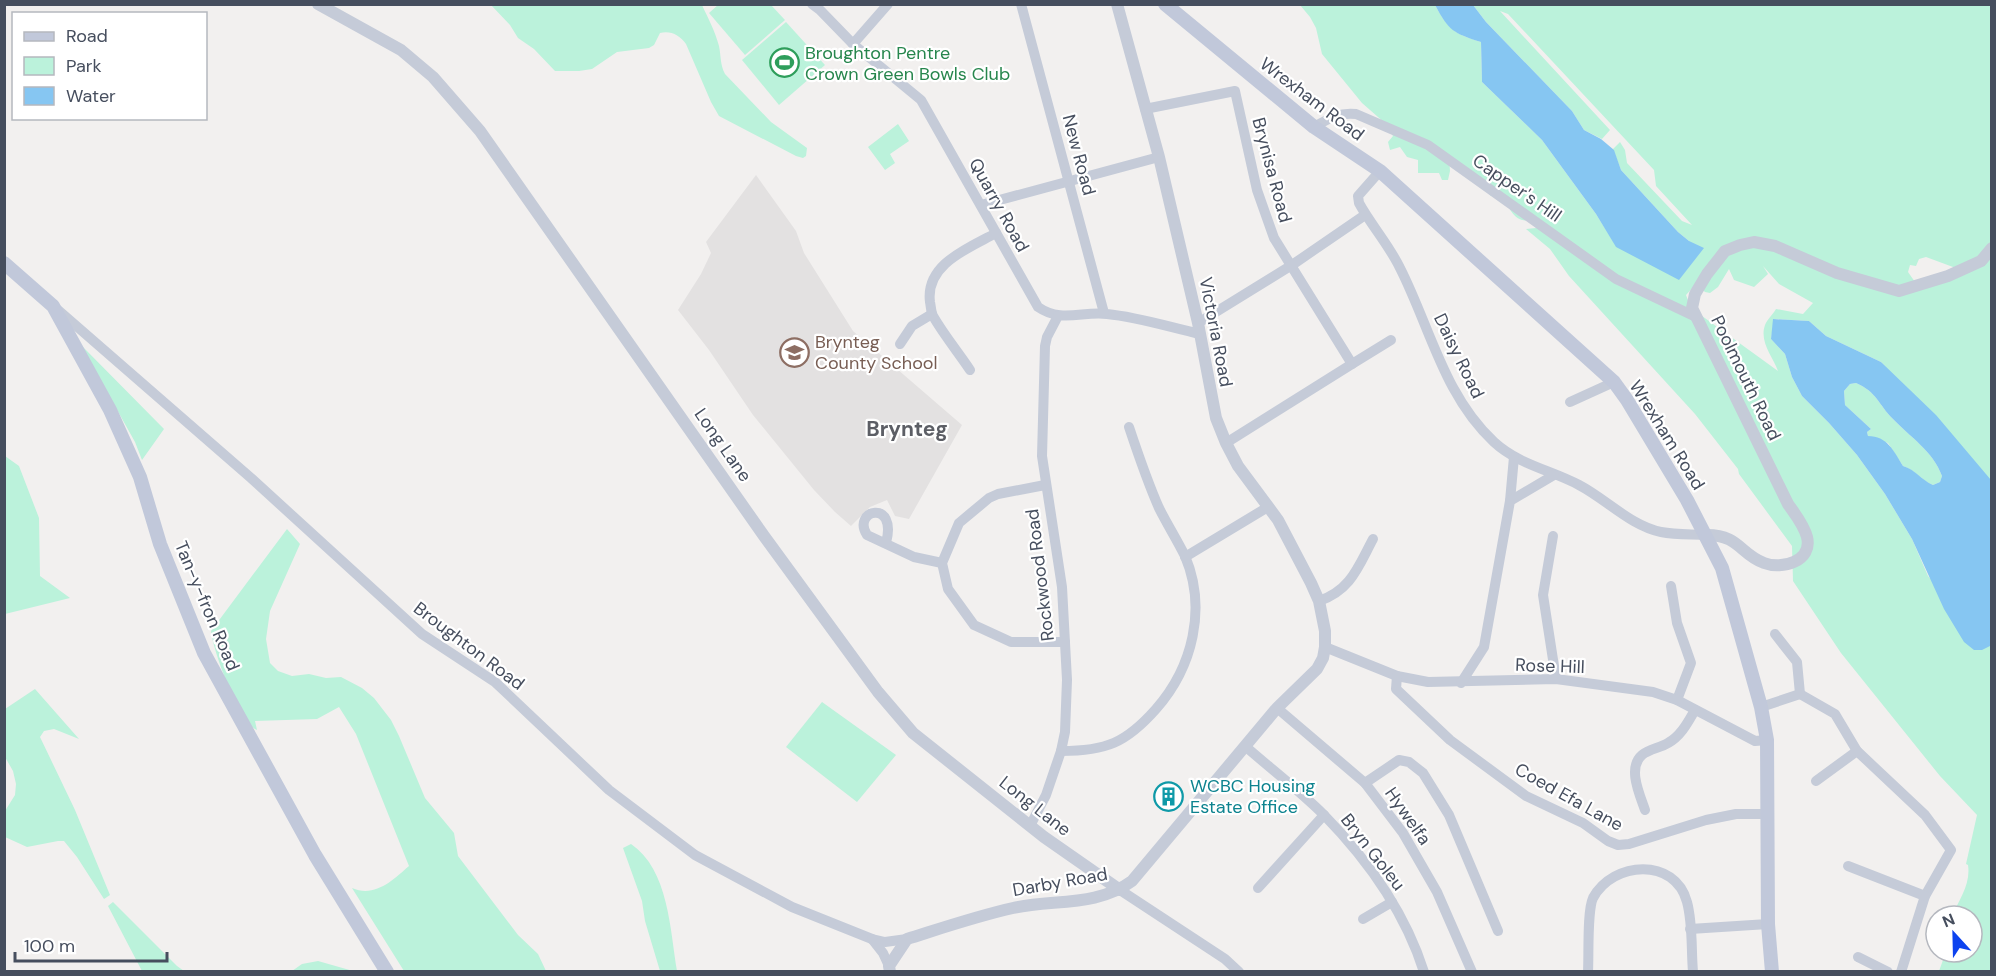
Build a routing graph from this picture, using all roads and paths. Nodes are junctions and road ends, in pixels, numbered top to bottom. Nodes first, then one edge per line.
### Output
1 (318, 4) edge
2 (812, 4) edge
3 (888, 4) edge
4 (1021, 4) edge
5 (1117, 4) edge
6 (1166, 4) edge
7 (853, 44) junction
8 (1145, 109) junction
9 (1314, 127) junction
10 (1159, 157) junction
11 (1380, 171) junction
12 (1070, 182) junction
13 (981, 205) junction
14 (1365, 215) junction
15 (996, 233) junction
16 (1992, 248) edge
17 (4, 263) edge
18 (1292, 265) junction
19 (53, 306) junction
20 (932, 314) junction
21 (1104, 314) junction
22 (1058, 316) junction
23 (1696, 317) junction
24 (1199, 329) junction
25 (1391, 340) dead end
26 (900, 344) dead end
27 (1352, 364) junction
28 (970, 370) dead end
29 (1614, 382) junction
30 (1570, 402) dead end
31 (1129, 427) dead end
32 (1226, 443) junction
33 (1514, 457) junction
34 (1554, 475) junction
35 (1045, 485) junction
36 (1510, 501) junction
37 (1268, 507) junction
38 (1707, 535) junction
39 (1553, 536) dead end
40 (1373, 539) dead end
41 (886, 543) dead end
42 (1185, 557) junction
43 (942, 562) junction
44 (1671, 586) dead end
45 (1319, 602) junction
46 (1775, 634) dead end
47 (1065, 642) junction
48 (1325, 647) junction
49 (1397, 676) junction
50 (1556, 679) junction
51 (1461, 683) junction
52 (1800, 694) junction
53 (1677, 700) junction
54 (1761, 707) junction
55 (1277, 708) junction
56 (1695, 710) junction
57 (1767, 740) junction
58 (1245, 746) junction
59 (1061, 751) junction
60 (1857, 751) junction
61 (1816, 781) dead end
62 (1365, 783) junction
63 (1645, 810) dead end
64 (1768, 814) junction
65 (1324, 815) junction
66 (1030, 826) junction
67 (1848, 866) dead end
68 (1258, 888) dead end
69 (1120, 890) junction
70 (1925, 896) junction
71 (1392, 902) junction
72 (1363, 919) dead end
73 (1768, 924) junction
74 (1690, 929) junction
75 (1498, 932) dead end
76 (872, 939) junction
77 (907, 939) junction
78 (1858, 957) dead end
79 (889, 969) edge
80 (387, 972) edge
81 (1239, 972) edge
82 (1424, 972) edge
83 (1472, 972) edge
84 (1588, 972) edge
85 (1693, 972) edge
86 (1772, 972) edge
87 (1888, 972) edge
88 (1901, 972) edge

1 - 66 street, Long Lane
2 - 7 street, Quarry Road
3 - 7 street
4 - 12 street, New Road
5 - 8 street, Victoria Road
6 - 9 main road, Wrexham Road
7 - 13 street, Quarry Road
8 - 10 street, Victoria Road
8 - 18 street, Brynisa Road
9 - 11 main road, Wrexham Road
9 - 23 street, Capper's Hill
10 - 12 street
10 - 24 street, Victoria Road
11 - 14 street
11 - 29 main road, Wrexham Road
12 - 13 street
12 - 21 street, New Road
13 - 15 street, Quarry Road
14 - 18 street
14 - 33 street, Daisy Road
15 - 20 street
15 - 22 street, Quarry Road
16 - 23 street, Poolmouth Road
17 - 19 main road
18 - 24 street
18 - 27 street, Brynisa Road
19 - 76 street, Broughton Road
19 - 80 main road, Tan-y-fron Road
20 - 26 street
20 - 28 street
21 - 22 street
21 - 24 street
22 - 35 street, Rockwood Road
23 - 38 street, Poolmouth Road
24 - 32 street, Victoria Road
25 - 27 street
27 - 32 street
29 - 30 street
29 - 38 main road, Wrexham Road
31 - 42 street
32 - 37 street, Victoria Road
33 - 34 street, Daisy Road
33 - 36 street
34 - 36 street
34 - 38 street, Daisy Road
35 - 43 street
35 - 47 street, Rockwood Road
36 - 51 street
37 - 42 street
37 - 45 street, Victoria Road
38 - 54 main road, Wrexham Road
39 - 50 street
40 - 45 street
41 - 43 street
42 - 59 street
43 - 47 street
44 - 53 street
45 - 48 street, Victoria Road
46 - 52 street
47 - 59 street, Rockwood Road
48 - 49 street, Rose Hill
48 - 55 street, Darby Road
49 - 51 street, Rose Hill
49 - 64 street, Coed Efa Lane
50 - 51 street, Rose Hill
50 - 53 street, Rose Hill
52 - 54 street
52 - 60 street
53 - 56 street, Rose Hill
54 - 57 main road, Wrexham Road
55 - 58 street, Darby Road
55 - 62 street, Hywelfa
56 - 57 street, Rose Hill
56 - 63 street
57 - 64 main road, Wrexham Road
58 - 65 street, Bryn Goleu
58 - 69 street, Darby Road
59 - 66 street, Rockwood Road
60 - 61 street
60 - 70 street
62 - 75 street
62 - 83 street, Hywelfa
64 - 73 main road, Wrexham Road
65 - 68 street
65 - 71 street, Bryn Goleu
66 - 69 street, Long Lane
67 - 70 street
69 - 77 street, Darby Road
69 - 81 street
70 - 88 street
71 - 72 street
71 - 82 street, Bryn Goleu
73 - 74 street
73 - 86 main road, Wrexham Road
74 - 84 street
74 - 85 street
76 - 77 street, Broughton Road
76 - 79 street
77 - 79 street
78 - 87 street

